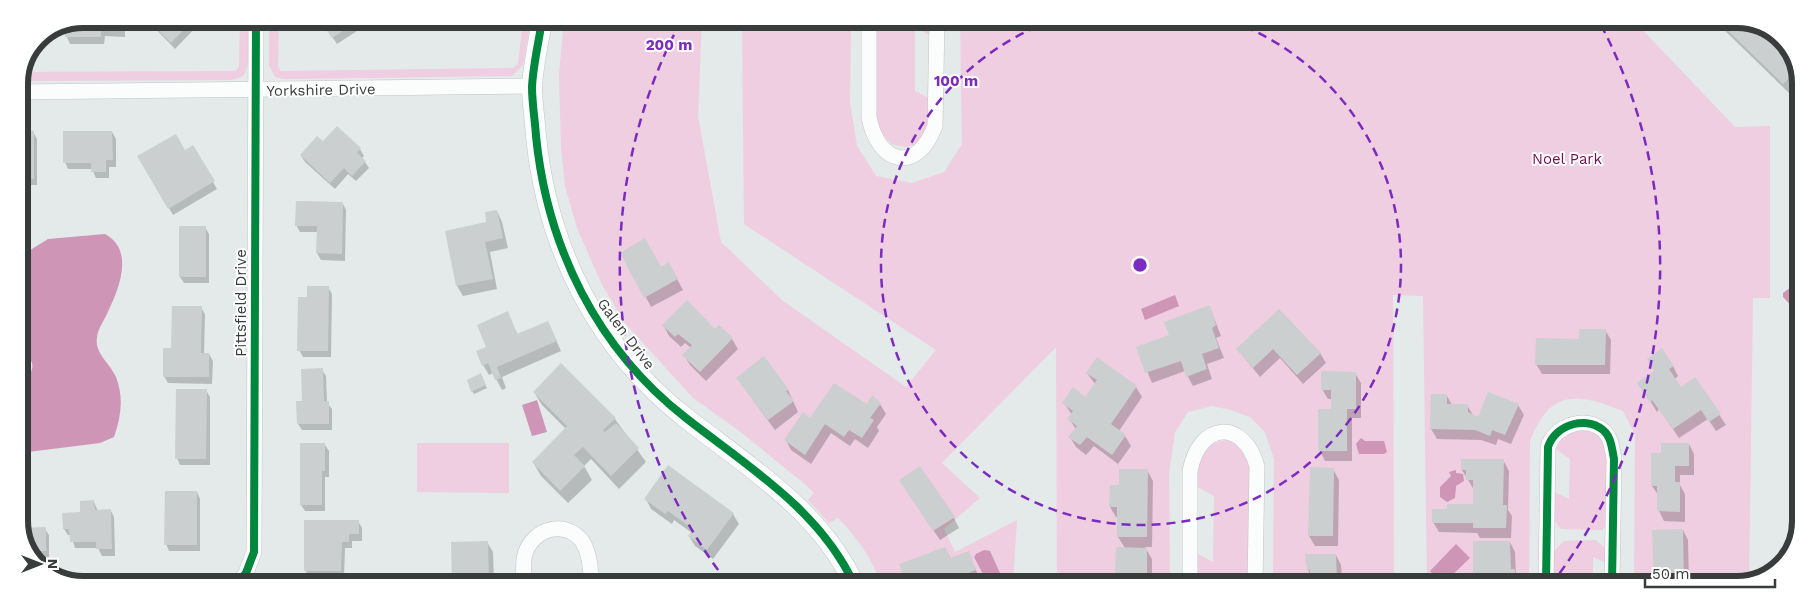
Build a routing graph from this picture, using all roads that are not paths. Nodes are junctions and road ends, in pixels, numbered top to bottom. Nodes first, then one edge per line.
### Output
1 (256, 28) edge
2 (541, 28) edge
3 (870, 28) edge
4 (937, 28) edge
5 (532, 86) junction
6 (255, 91) junction
7 (28, 92) edge
8 (244, 576) edge
9 (524, 576) edge
10 (590, 576) edge
11 (850, 576) edge
12 (1190, 576) edge
13 (1255, 576) edge
14 (1546, 576) edge
15 (1612, 576) edge

1 - 6 street, Pittsfield Drive
2 - 5 street, Galen Drive
3 - 4 street
5 - 6 street, Yorkshire Drive
5 - 11 street, Galen Drive
6 - 7 street, Yorkshire Drive
6 - 8 street, Pittsfield Drive
9 - 10 street
12 - 13 street
14 - 15 street

